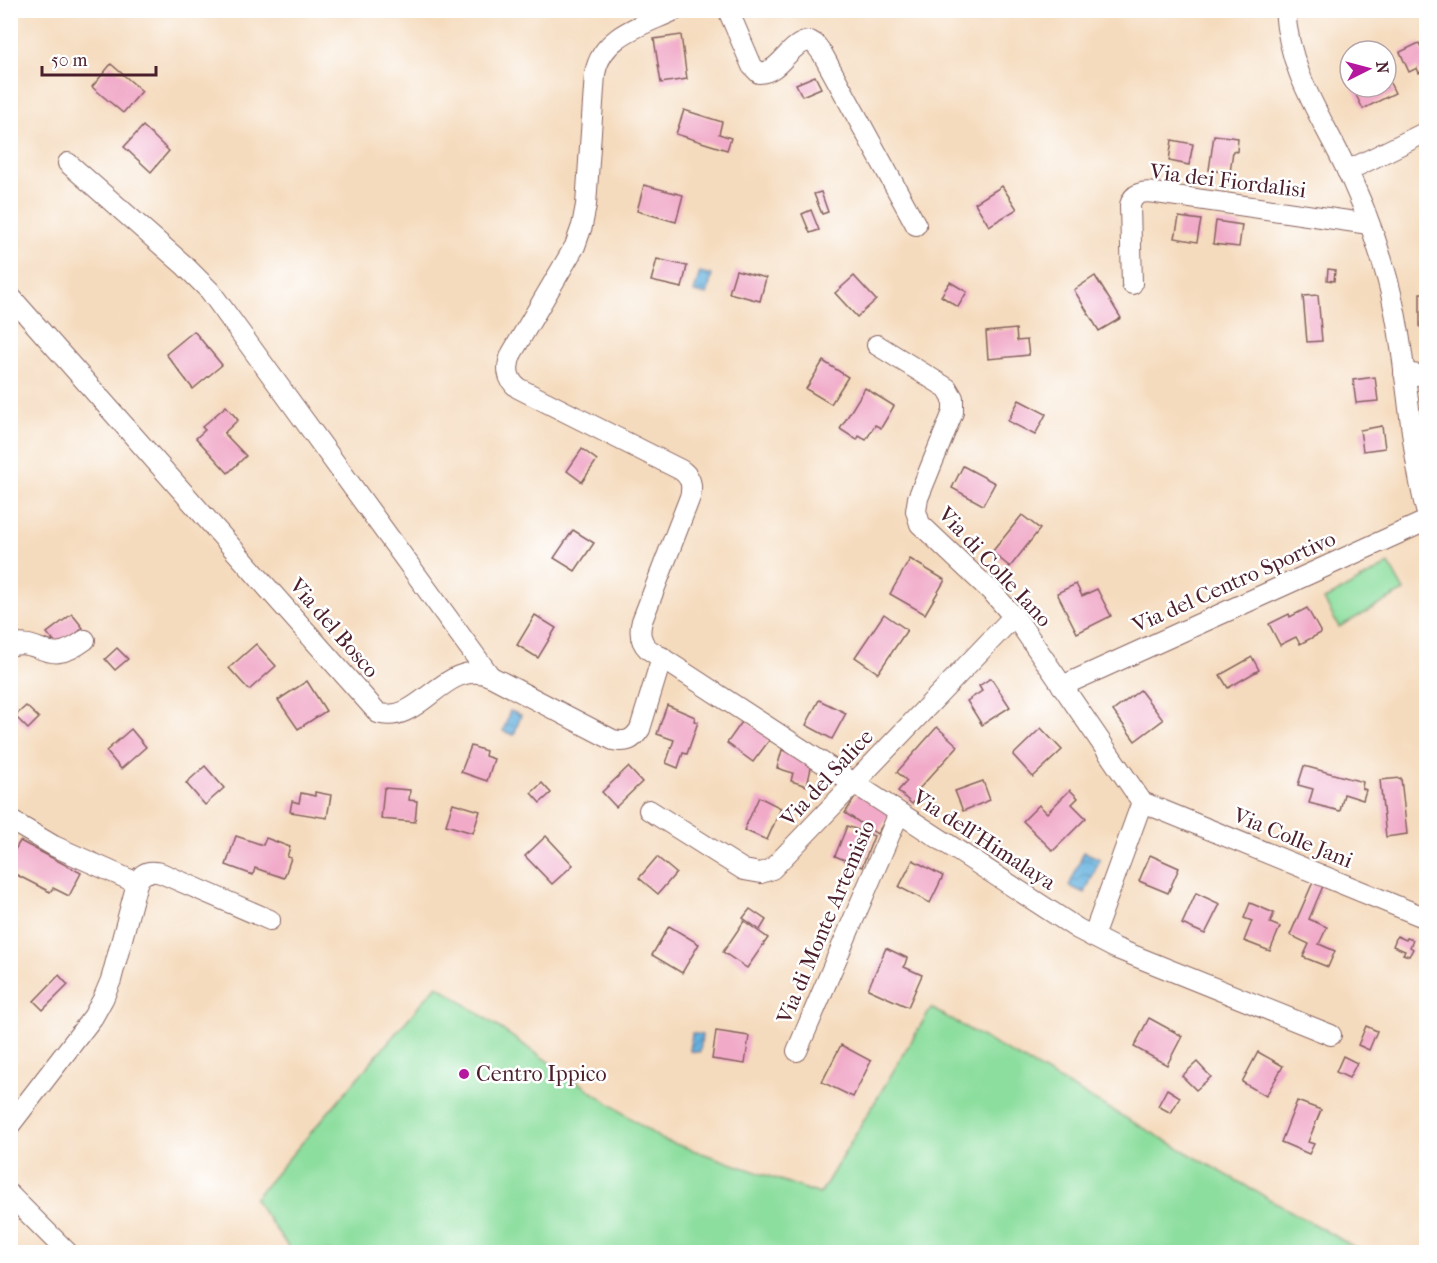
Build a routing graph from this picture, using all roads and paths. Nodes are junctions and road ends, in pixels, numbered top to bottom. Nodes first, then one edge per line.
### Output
1 (675, 10) edge
2 (728, 10) edge
3 (1285, 10) edge
4 (1426, 132) edge
5 (68, 163) dead end
6 (1347, 171) junction
7 (1369, 224) junction
8 (916, 225) dead end
9 (1132, 284) dead end
10 (10, 296) edge
11 (877, 345) dead end
12 (1404, 373) junction
13 (1426, 376) edge
14 (1426, 510) edge
15 (1426, 521) edge
16 (1014, 616) junction
17 (86, 640) dead end
18 (10, 646) edge
19 (662, 657) junction
20 (490, 676) junction
21 (1062, 686) junction
22 (854, 783) junction
23 (1142, 802) junction
24 (649, 810) dead end
25 (899, 813) junction
26 (10, 820) edge
27 (137, 884) junction
28 (1426, 918) edge
29 (270, 920) dead end
30 (1093, 937) junction
31 (1331, 1035) dead end
32 (797, 1051) dead end
33 (10, 1125) edge
34 (10, 1195) edge
35 (66, 1252) edge

1 - 19 street, Via dell'Himalaya
2 - 8 street
3 - 6 street
4 - 6 street
5 - 20 street
6 - 7 street
7 - 9 street, Via dei Fiordalisi
7 - 12 street
10 - 20 street, Via del Bosco
11 - 16 street, Via di Colle Iano
12 - 13 street
12 - 14 street
15 - 21 street, Via del Centro Sportivo
16 - 21 street, Via di Colle Iano
16 - 22 street, Via del Salice
17 - 18 street
19 - 20 street, Via del Bosco
19 - 22 street, Via dell'Himalaya
21 - 23 street, Via di Colle Iano
22 - 24 street, Via del Salice
22 - 25 street, Via dell'Himalaya
23 - 28 street, Via Colle Jani
23 - 30 street
25 - 30 street, Via dell'Himalaya
25 - 32 street, Via di Monte Artemisio
26 - 27 street
27 - 29 street
27 - 33 street
30 - 31 street, Via dell'Himalaya
34 - 35 street

